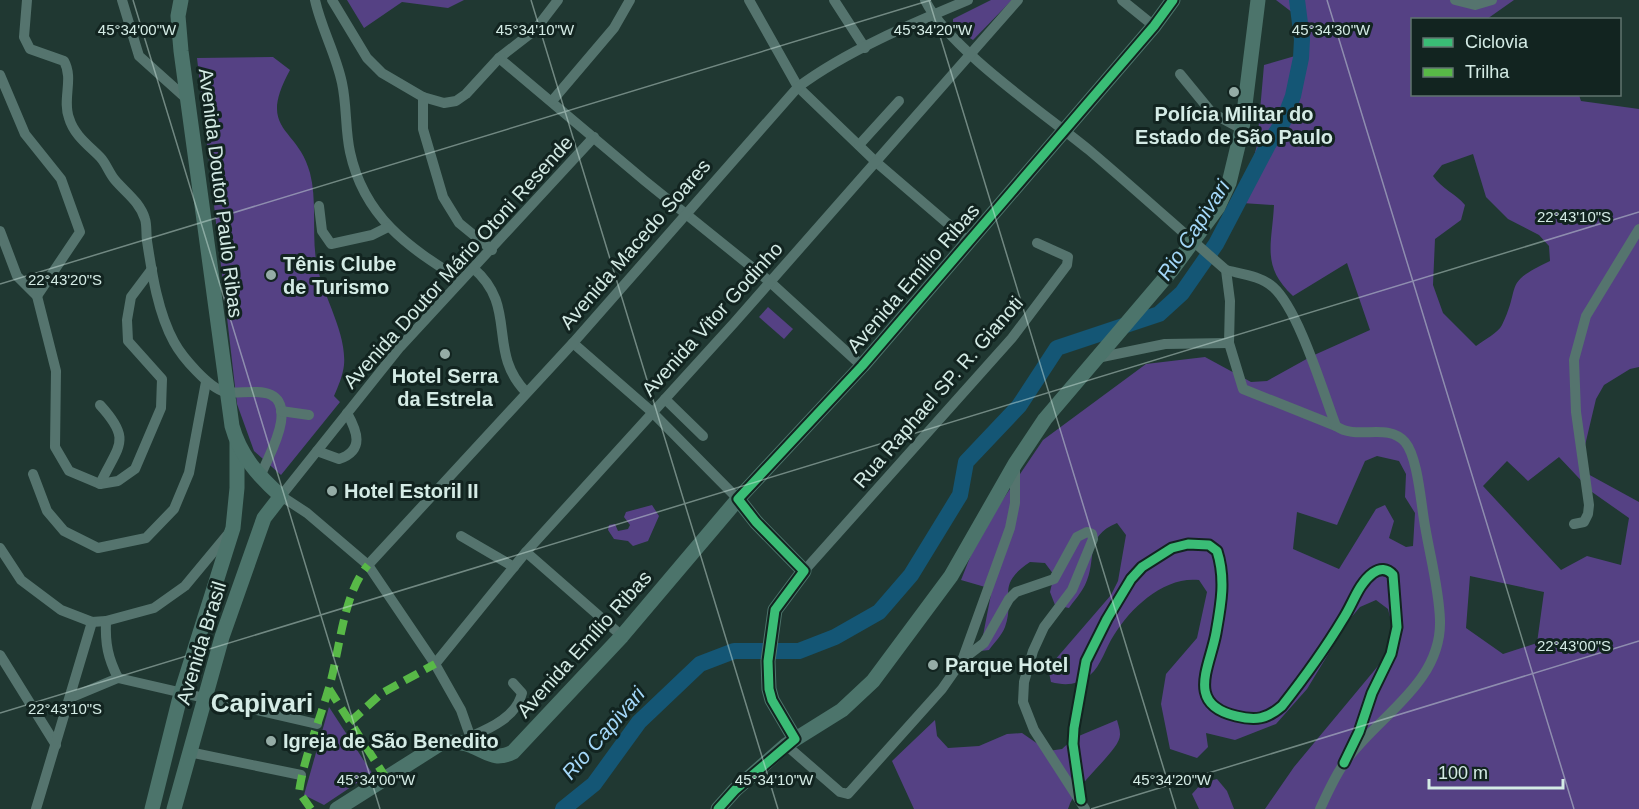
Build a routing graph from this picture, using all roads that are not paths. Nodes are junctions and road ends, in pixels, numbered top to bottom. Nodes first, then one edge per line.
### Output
1 (27, 0) edge
2 (122, 0) edge
3 (181, 0) edge
4 (315, 0) edge
5 (332, 0) edge
6 (558, 0) edge
7 (630, 0) edge
8 (749, 0) edge
9 (834, 0) edge
10 (925, 0) edge
11 (968, 0) edge
12 (1018, 0) edge
13 (1122, 0) edge
14 (1173, 0) edge
15 (1258, 0) edge
16 (1455, 0) edge
17 (1492, 0) edge
18 (932, 15) junction
19 (1154, 26) junction
20 (865, 48) junction
21 (972, 54) junction
22 (499, 58) junction
23 (1180, 74) dead end
24 (0, 75) edge
25 (798, 87) junction
26 (423, 97) junction
27 (189, 100) junction
28 (552, 101) junction
29 (899, 101) dead end
30 (1242, 129) junction
31 (1064, 131) junction
32 (594, 137) junction
33 (859, 146) junction
34 (876, 162) junction
35 (319, 206) dead end
36 (686, 213) junction
37 (388, 227) junction
38 (1639, 230) edge
39 (0, 231) edge
40 (968, 241) junction
41 (1037, 243) dead end
42 (1196, 243) junction
43 (492, 250) junction
44 (473, 268) junction
45 (1224, 268) junction
46 (152, 269) junction
47 (461, 280) junction
48 (769, 281) junction
49 (36, 296) junction
50 (573, 343) junction
51 (1229, 343) junction
52 (1096, 358) junction
53 (862, 366) junction
54 (206, 382) junction
55 (225, 392) junction
56 (526, 392) junction
57 (665, 399) junction
58 (100, 405) dead end
59 (281, 411) junction
60 (652, 412) junction
61 (347, 413) junction
62 (309, 414) dead end
63 (1336, 426) junction
64 (703, 436) dead end
65 (237, 442) junction
66 (317, 451) junction
67 (1015, 464) junction
68 (33, 474) dead end
69 (100, 484) junction
70 (270, 486) junction
71 (237, 488) junction
72 (738, 499) junction
73 (1574, 524) dead end
74 (233, 528) junction
75 (461, 536) dead end
76 (0, 548) edge
77 (526, 552) junction
78 (368, 565) junction
79 (514, 567) junction
80 (804, 571) junction
81 (106, 621) junction
82 (92, 622) junction
83 (622, 636) junction
84 (0, 655) edge
85 (963, 659) junction
86 (435, 664) junction
87 (118, 678) junction
88 (513, 683) dead end
89 (185, 694) junction
90 (70, 698) junction
91 (204, 699) junction
92 (317, 724) dead end
93 (473, 741) junction
94 (790, 742) junction
95 (56, 745) junction
96 (189, 752) junction
97 (1344, 764) junction
98 (301, 775) dead end
99 (1083, 804) edge
100 (36, 809) edge
101 (152, 809) edge
102 (174, 809) edge
103 (337, 809) edge
104 (718, 809) edge
105 (1320, 809) edge

1 - 46 street
2 - 27 street
3 - 27 street, Avenida Doutor Paulo Ribas
4 - 37 street
5 - 26 street
6 - 22 street
7 - 28 street
8 - 25 street
9 - 20 street
10 - 18 street
11 - 18 street, Avenida Macedo Soares
12 - 21 street, Avenida Vitor Godinho
13 - 19 street
14 - 19 street, Avenida Emílio Ribas
15 - 30 street
16 - 17 street
18 - 20 street, Avenida Macedo Soares
18 - 21 street
19 - 31 street, Avenida Emílio Ribas
20 - 25 street, Avenida Macedo Soares
21 - 31 street
21 - 34 street, Avenida Vitor Godinho
22 - 26 street
22 - 28 street
23 - 30 street
24 - 49 street
25 - 33 street
25 - 36 street, Avenida Macedo Soares
26 - 43 street
27 - 55 street, Avenida Doutor Paulo Ribas
28 - 32 street
29 - 33 street
30 - 42 street
31 - 40 street, Avenida Emílio Ribas
31 - 42 street
32 - 36 street
32 - 43 street, Avenida Doutor Mário Otoni Resende
33 - 34 street
34 - 40 street
34 - 48 street, Avenida Vitor Godinho
35 - 37 street
36 - 48 street
36 - 50 street, Avenida Macedo Soares
37 - 47 street
38 - 73 street
39 - 49 street
40 - 53 street, Avenida Emílio Ribas
41 - 80 street, Rua Raphael SP. R. Gianoti
42 - 45 street
42 - 52 street
43 - 44 street, Avenida Doutor Mário Otoni Resende
44 - 47 street, Avenida Doutor Mário Otoni Resende
44 - 56 street
45 - 51 street
45 - 63 street
46 - 54 street
46 - 69 street
47 - 61 street, Avenida Doutor Mário Otoni Resende
48 - 53 street
48 - 57 street, Avenida Vitor Godinho
49 - 69 street
50 - 56 street, Avenida Macedo Soares
50 - 60 street
51 - 52 street
51 - 63 street
52 - 67 street
53 - 72 street, Avenida Emílio Ribas
54 - 55 street
54 - 68 street
55 - 59 street
55 - 65 street, Avenida Doutor Paulo Ribas
56 - 78 street, Avenida Macedo Soares
57 - 60 street, Avenida Vitor Godinho
57 - 64 street
58 - 69 street
59 - 62 street
59 - 70 street
60 - 72 street
60 - 77 street, Avenida Vitor Godinho
61 - 66 street, Avenida Doutor Mário Otoni Resende
61 - 66 street
63 - 97 street
65 - 70 street
65 - 71 street
66 - 70 street, Avenida Doutor Mário Otoni Resende
67 - 85 street
67 - 94 street
70 - 71 street
70 - 78 street
70 - 91 street, Avenida Brasil
71 - 74 street
72 - 80 street
72 - 83 street, Avenida Emílio Ribas
74 - 81 street
74 - 89 street
75 - 79 street
76 - 82 street
77 - 79 street, Avenida Vitor Godinho
77 - 83 street
78 - 86 street
79 - 86 street, Avenida Vitor Godinho
80 - 94 street
81 - 82 street
81 - 87 street
82 - 90 street
83 - 93 street, Avenida Emílio Ribas
84 - 95 street
85 - 94 street
85 - 99 street
86 - 93 street
87 - 89 street
87 - 90 street
88 - 93 street
89 - 91 street
89 - 101 street
90 - 95 street
91 - 92 street
91 - 96 street, Avenida Brasil
93 - 103 street
94 - 104 street
95 - 100 street
96 - 98 street
96 - 102 street, Avenida Brasil
97 - 99 street
97 - 105 street

